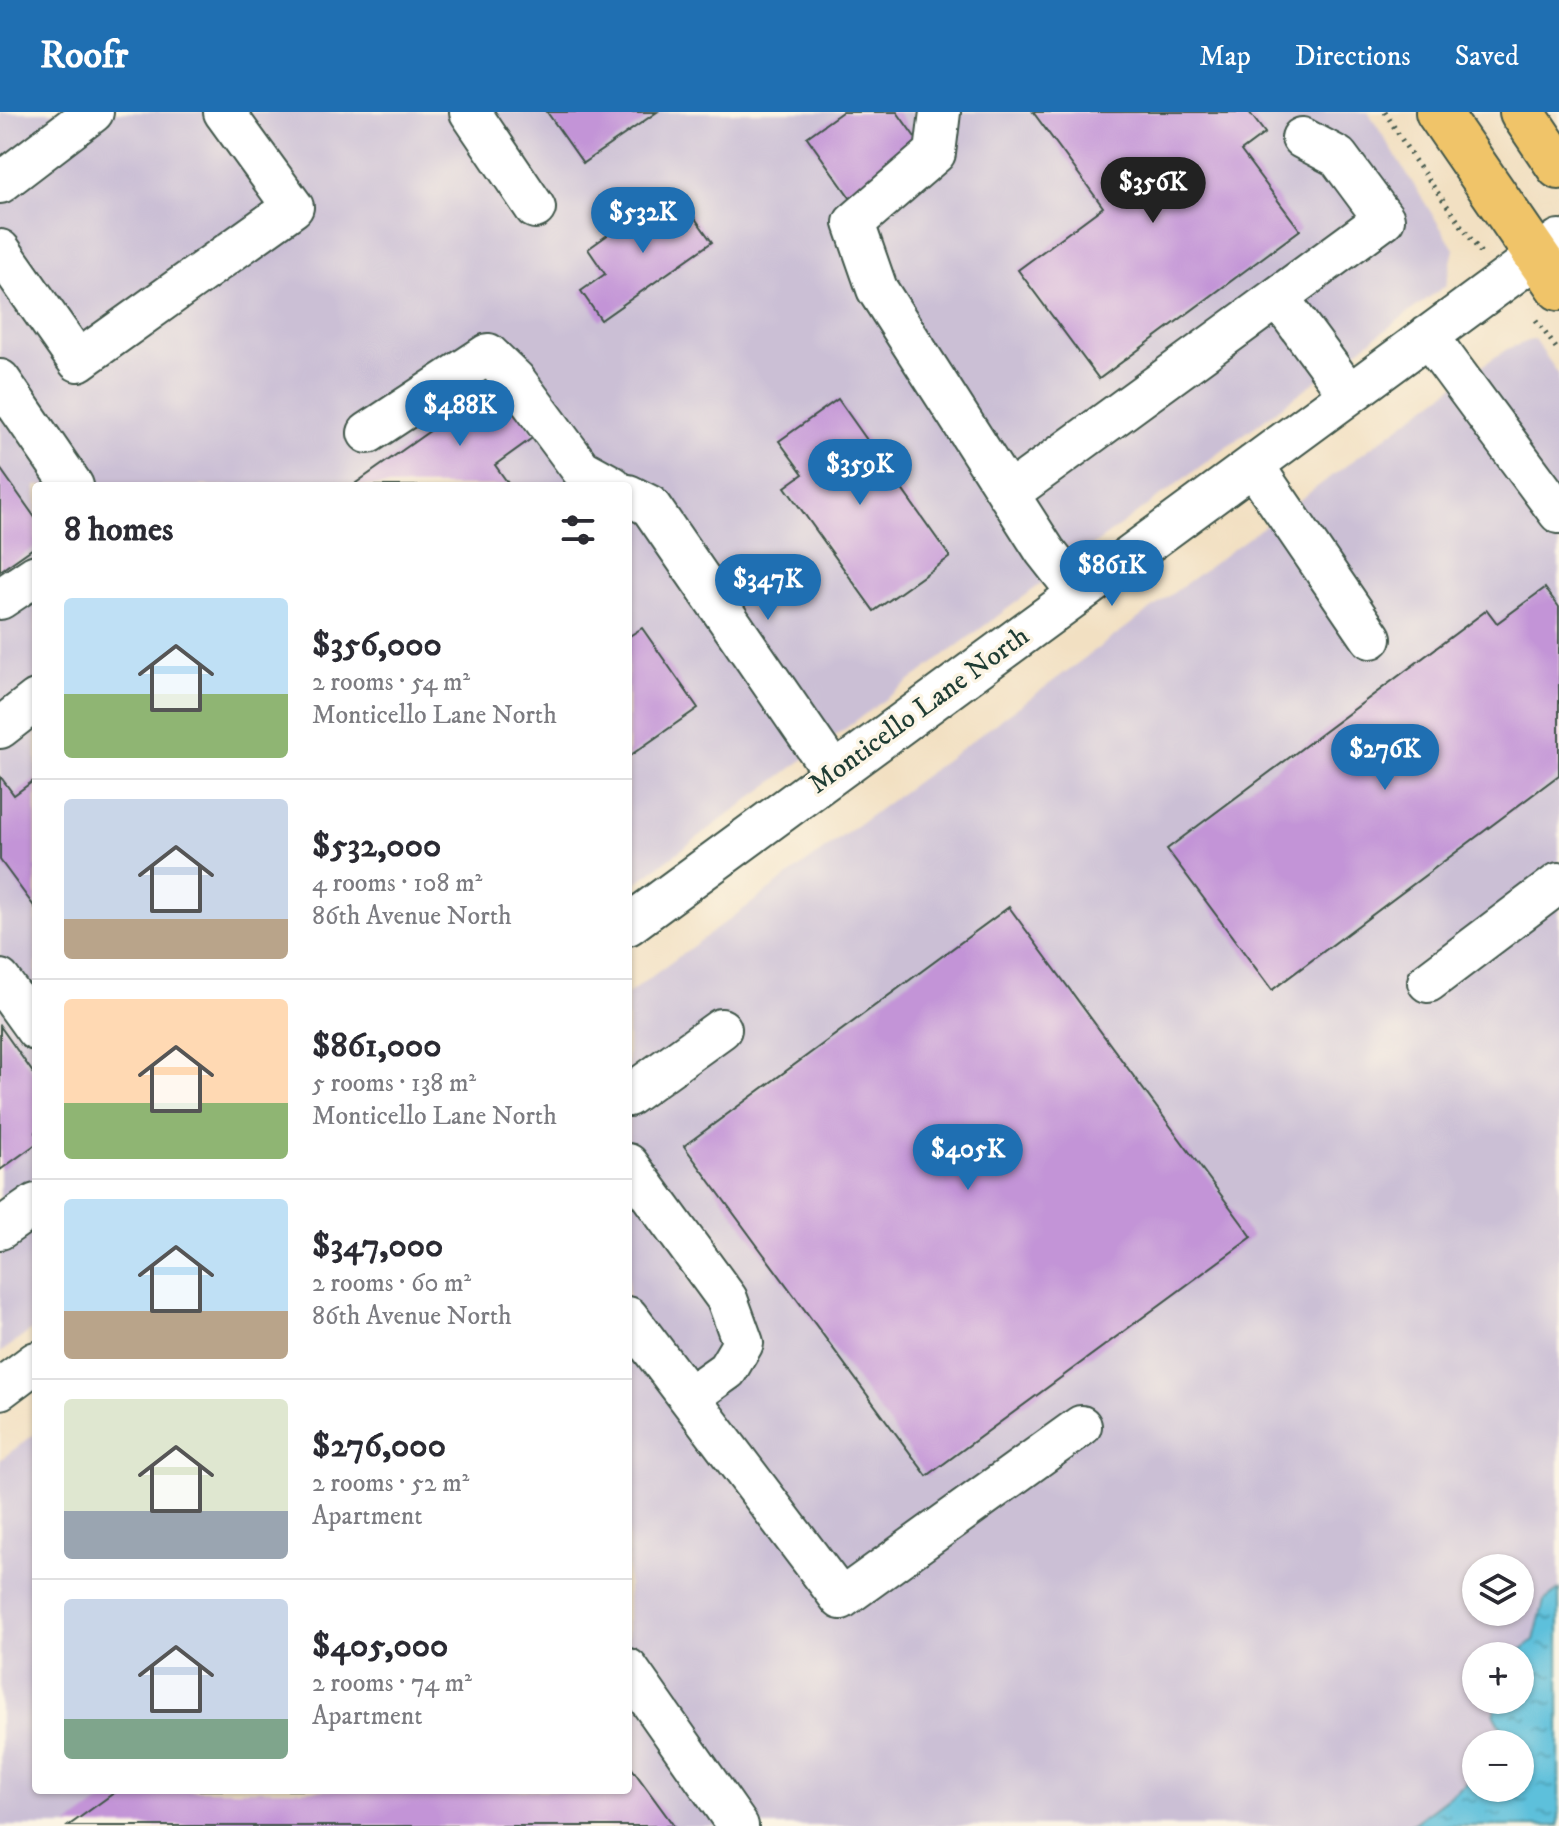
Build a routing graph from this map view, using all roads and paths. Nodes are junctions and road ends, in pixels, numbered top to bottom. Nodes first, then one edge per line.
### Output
1 (93, 112) edge
2 (224, 112) edge
3 (470, 112) edge
4 (940, 112) edge
5 (1385, 112) edge
6 (1438, 112) edge
7 (1522, 112) edge
8 (1302, 138) dead end
9 (1559, 167) edge
10 (0, 183) edge
11 (535, 208) dead end
12 (1469, 238) dead end
13 (0, 250) edge
14 (1547, 275) edge
15 (1278, 297) junction
16 (1428, 336) junction
17 (1559, 352) edge
18 (0, 380) edge
19 (1349, 394) junction
20 (368, 433) dead end
21 (1253, 465) junction
22 (70, 482) edge
23 (605, 482) edge
24 (1008, 494) junction
25 (639, 500) edge
26 (1559, 513) edge
27 (32, 578) edge
28 (1078, 593) junction
29 (0, 599) edge
30 (1371, 638) dead end
31 (32, 703) edge
32 (0, 728) edge
33 (834, 773) junction
34 (1559, 883) edge
35 (632, 922) edge
36 (0, 980) edge
37 (1428, 982) dead end
38 (32, 1024) edge
39 (721, 1029) dead end
40 (632, 1093) edge
41 (632, 1169) edge
42 (32, 1207) edge
43 (0, 1229) edge
44 (632, 1322) edge
45 (689, 1397) junction
46 (1081, 1426) dead end
47 (632, 1675) edge
48 (738, 1826) edge

1 - 10 street
2 - 13 street
3 - 11 street
4 - 24 street
5 - 12 path
6 - 14 main road
7 - 9 main road
8 - 15 street
14 - 16 street, Monticello Lane North
14 - 17 path
15 - 19 street
15 - 24 street
16 - 19 street, Monticello Lane North
16 - 26 street
18 - 22 street
19 - 21 street, Monticello Lane North
20 - 23 street
21 - 28 street, Monticello Lane North
21 - 30 street
24 - 28 street
25 - 33 street
27 - 29 street
28 - 33 street, Monticello Lane North
31 - 32 street
33 - 35 street, Monticello Lane North
34 - 37 street
36 - 38 street
39 - 40 street
41 - 45 street
42 - 43 street
44 - 45 street
45 - 46 street
47 - 48 street

